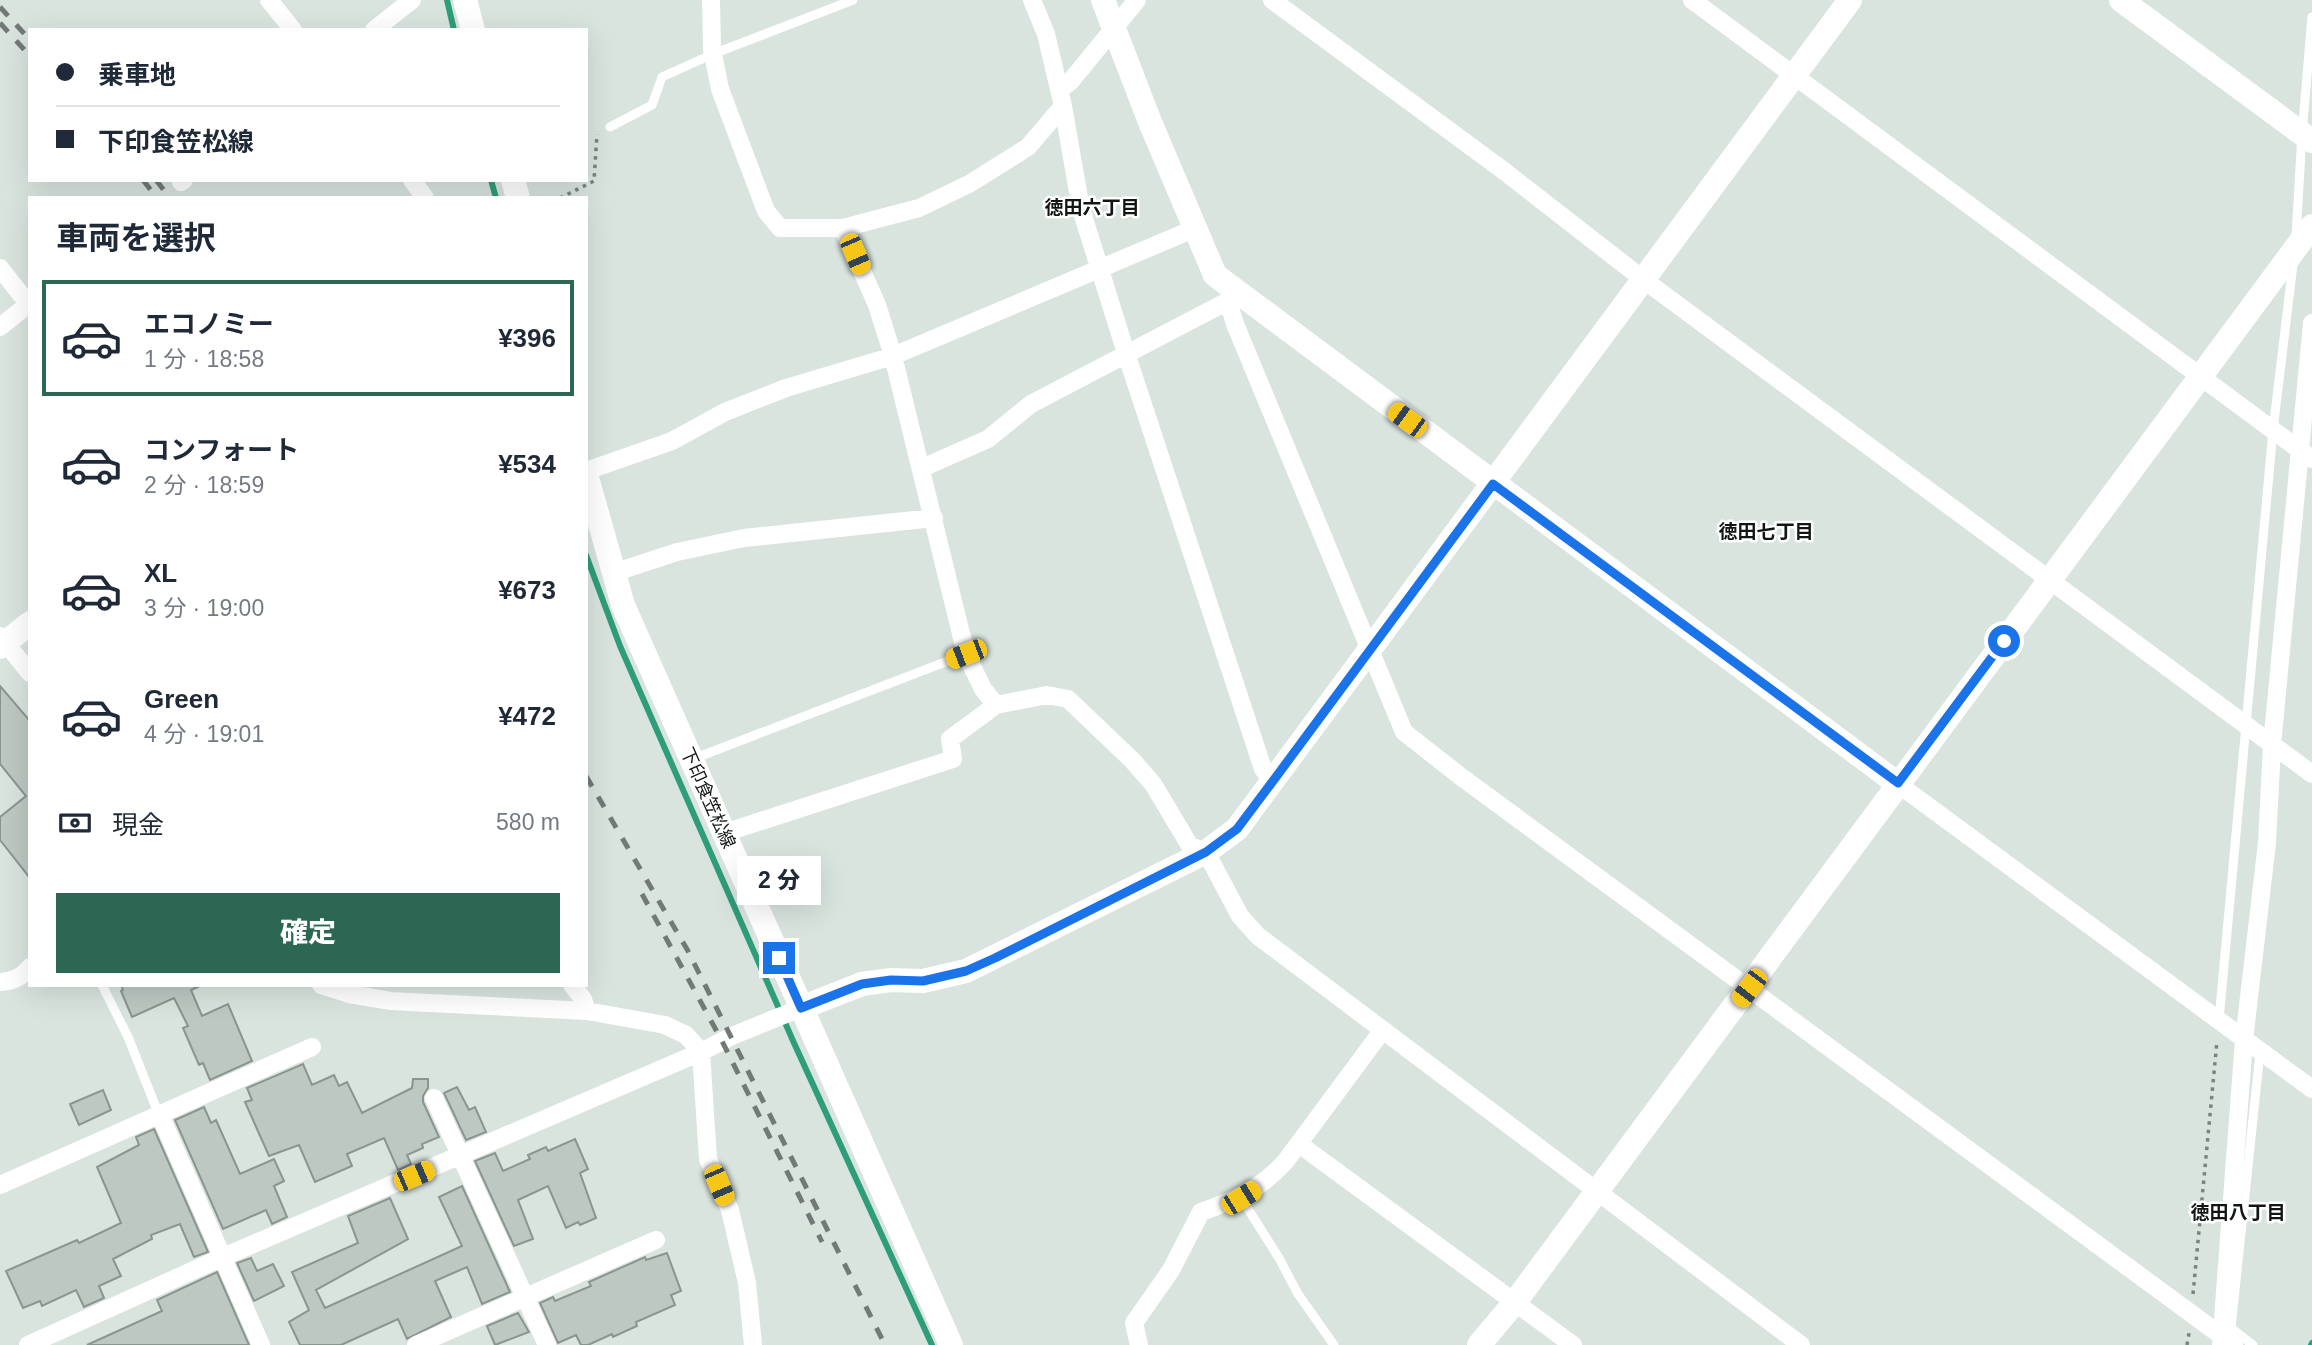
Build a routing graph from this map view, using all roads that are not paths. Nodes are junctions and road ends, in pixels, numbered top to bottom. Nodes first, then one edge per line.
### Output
1 (269, 0) edge
2 (412, 0) edge
3 (465, 0) edge
4 (711, 0) edge
5 (853, 0) edge
6 (1032, 0) edge
7 (1102, 0) edge
8 (1137, 0) edge
9 (1272, 0) edge
10 (1692, 0) edge
11 (1850, 0) edge
12 (2121, 0) edge
13 (2312, 17) edge
14 (288, 24) edge
15 (377, 28) edge
16 (472, 28) edge
17 (1114, 30) junction
18 (713, 54) junction
19 (1794, 76) junction
20 (1061, 98) junction
21 (610, 127) road end
22 (2307, 138) edge
23 (2312, 226) edge
24 (844, 228) junction
25 (1196, 228) junction
26 (2295, 248) junction
27 (0, 268) edge
28 (1099, 269) junction
29 (1644, 280) junction
30 (1231, 296) junction
31 (28, 303) edge
32 (28, 305) edge
33 (2312, 323) edge
34 (0, 327) edge
35 (1126, 353) junction
36 (893, 356) junction
37 (2200, 376) junction
38 (2273, 430) junction
39 (2306, 454) edge
40 (922, 468) junction
41 (588, 471) edge
42 (588, 479) edge
43 (1493, 484) junction
44 (934, 518) junction
45 (613, 573) junction
46 (2050, 580) junction
47 (28, 624) edge
48 (2, 642) edge
49 (1371, 650) junction
50 (966, 654) junction
51 (28, 671) edge
52 (996, 705) junction
53 (2247, 726) junction
54 (2272, 745) junction
55 (691, 760) junction
56 (2312, 774) edge
57 (1273, 781) junction
58 (1898, 783) junction
59 (724, 834) junction
60 (1206, 852) junction
61 (28, 969) edge
62 (0, 982) edge
63 (103, 987) edge
64 (327, 987) edge
65 (574, 987) edge
66 (1749, 988) junction
67 (797, 1010) junction
68 (587, 1011) junction
69 (2219, 1021) junction
70 (1382, 1031) junction
71 (2244, 1040) junction
72 (312, 1047) dead end
73 (701, 1052) junction
74 (2260, 1052) junction
75 (2312, 1089) edge
76 (434, 1098) dead end
77 (159, 1115) junction
78 (1299, 1144) junction
79 (461, 1156) junction
80 (0, 1185) edge
81 (1598, 1191) junction
82 (1241, 1198) junction
83 (656, 1240) dead end
84 (223, 1257) junction
85 (524, 1296) junction
86 (1515, 1302) junction
87 (2226, 1342) edge
88 (28, 1345) edge
89 (261, 1345) edge
90 (416, 1345) edge
91 (547, 1345) edge
92 (753, 1345) edge
93 (951, 1345) edge
94 (1139, 1345) edge
95 (1334, 1345) edge
96 (1479, 1345) edge
97 (1573, 1345) edge
98 (1801, 1345) edge
99 (2253, 1345) edge

1 - 14 street
2 - 15 street
3 - 16 street
4 - 18 street
5 - 18 lane
6 - 20 street
7 - 17 street
8 - 17 street
9 - 29 street
10 - 19 street
11 - 19 street
12 - 22 street
13 - 22 lane
17 - 20 street
17 - 25 street
18 - 21 lane
18 - 24 street
19 - 29 street
19 - 37 street
20 - 24 street
20 - 28 street
22 - 26 lane
23 - 26 street
24 - 36 street
25 - 28 street
25 - 30 street
26 - 37 street
26 - 38 lane
27 - 31 street
28 - 35 street
28 - 36 street
29 - 43 street
29 - 46 street
30 - 35 street
30 - 43 street
30 - 49 street
32 - 34 street
33 - 39 street
35 - 40 street
35 - 57 street
36 - 40 street
36 - 41 street
37 - 38 street
37 - 46 street
38 - 39 street
38 - 53 lane
39 - 54 street
40 - 44 street
42 - 45 street, 下印食笠松線
43 - 49 street
43 - 58 street
44 - 45 street
44 - 50 street
45 - 55 street, 下印食笠松線
46 - 53 street
46 - 58 street
47 - 48 street
48 - 51 street
49 - 57 street
49 - 66 street
50 - 52 street
50 - 55 lane
52 - 59 street
52 - 60 street
53 - 54 street
53 - 69 lane
54 - 56 street
54 - 71 street
55 - 59 street, 下印食笠松線
57 - 60 street
58 - 66 street
58 - 69 street
59 - 67 street, 下印食笠松線
60 - 67 street
60 - 70 street
61 - 62 street
63 - 77 lane
64 - 68 street
65 - 68 street
66 - 81 street
66 - 87 street
67 - 73 street
67 - 93 street, 下印食笠松線
68 - 73 street
69 - 71 street
70 - 78 street
70 - 81 street
71 - 74 street
71 - 87 street
72 - 77 street
73 - 79 street
73 - 92 street
74 - 75 street
74 - 99 lane
76 - 79 street
77 - 80 street
77 - 84 street
78 - 82 street
78 - 86 street
79 - 84 street
79 - 85 street
81 - 86 street
81 - 98 street
82 - 94 street
82 - 95 lane
83 - 85 street
84 - 88 street
84 - 89 street
85 - 90 street
85 - 91 street
86 - 96 street
86 - 97 street

